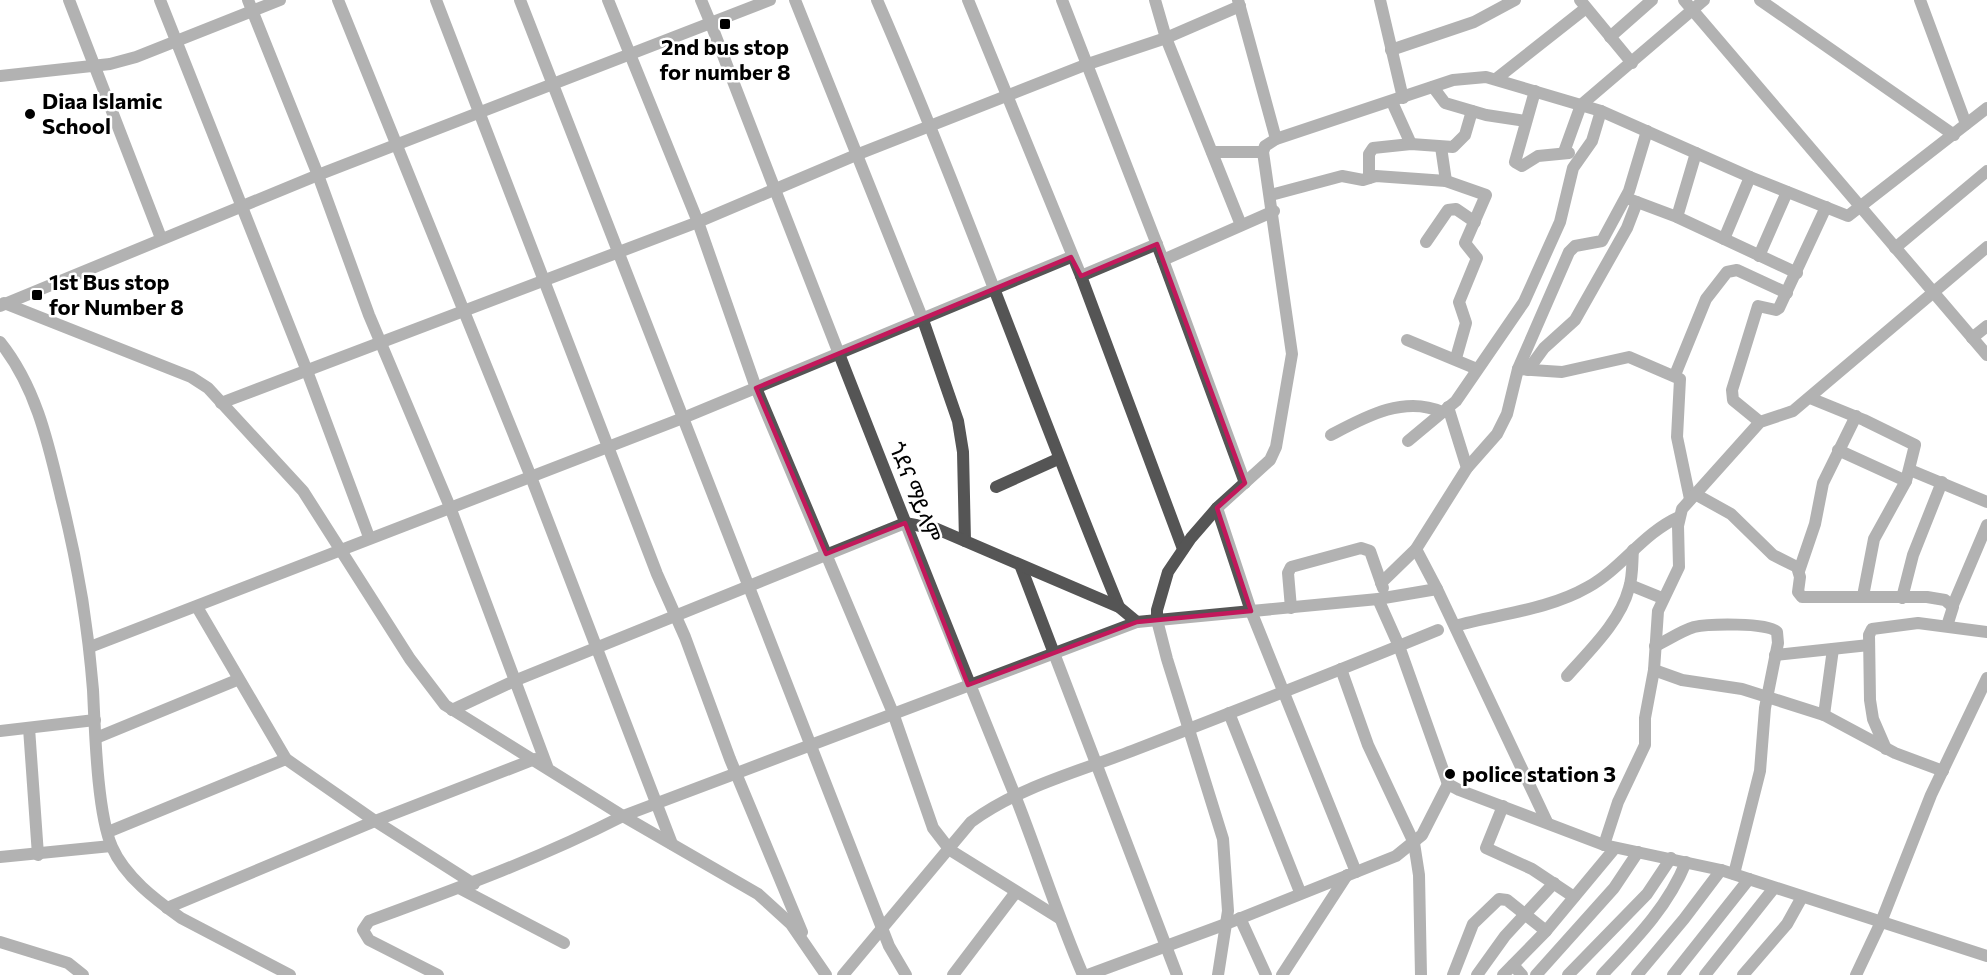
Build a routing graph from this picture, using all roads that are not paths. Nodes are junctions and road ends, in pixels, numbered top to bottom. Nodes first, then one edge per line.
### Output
1 (69, 0) edge
2 (160, 0) edge
3 (280, 0) edge
4 (338, 0) edge
5 (436, 0) edge
6 (520, 0) edge
7 (608, 0) edge
8 (701, 0) edge
9 (770, 0) edge
10 (795, 0) edge
11 (877, 0) edge
12 (968, 0) edge
13 (1062, 0) edge
14 (1155, 0) edge
15 (1380, 0) edge
16 (1515, 0) edge
17 (1652, 0) edge
18 (1684, 0) edge
19 (1704, 0) edge
20 (1760, 0) edge
21 (1920, 0) edge
22 (1239, 3) edge
23 (1583, 4) edge
24 (250, 5) edge
25 (1694, 10) junction
26 (711, 24) junction
27 (1610, 37) junction
28 (1166, 38) junction
29 (176, 40) junction
30 (1391, 50) junction
31 (629, 56) junction
32 (1632, 63) junction
33 (1085, 65) junction
34 (93, 67) junction
35 (0, 76) edge
36 (1496, 79) junction
37 (552, 86) junction
38 (1433, 87) junction
39 (1535, 91) junction
40 (1008, 95) junction
41 (1398, 100) junction
42 (1581, 105) junction
43 (1987, 108) edge
44 (1472, 111) junction
45 (1601, 111) junction
46 (480, 112) junction
47 (1526, 121) junction
48 (1966, 124) junction
49 (932, 126) junction
50 (1647, 131) junction
51 (1954, 135) junction
52 (1276, 139) junction
53 (398, 144) junction
54 (1411, 144) junction
55 (1441, 147) junction
56 (1212, 152) junction
57 (1263, 152) junction
58 (1564, 152) junction
59 (1696, 153) junction
60 (856, 155) junction
61 (1580, 156) junction
62 (1987, 171) edge
63 (318, 175) junction
64 (1750, 177) junction
65 (1370, 178) junction
66 (1446, 181) junction
67 (775, 191) junction
68 (1787, 192) junction
69 (1272, 195) junction
70 (1631, 199) junction
71 (242, 206) junction
72 (1860, 206) junction
73 (1826, 207) junction
74 (1274, 211) junction
75 (1677, 217) junction
76 (698, 222) junction
77 (1476, 222) junction
78 (1241, 225) junction
79 (161, 238) junction
80 (1724, 239) junction
81 (1602, 241) junction
82 (1426, 242) dead end
83 (1157, 243) junction
84 (1614, 247) junction
85 (1987, 247) edge
86 (1895, 248) junction
87 (618, 250) junction
88 (1761, 256) junction
89 (1071, 257) junction
90 (1163, 260) junction
91 (1797, 273) junction
92 (1081, 276) junction
93 (1753, 276) junction
94 (545, 279) junction
95 (996, 290) junction
96 (1932, 292) junction
97 (1787, 293) junction
98 (1524, 302) junction
99 (2, 304) edge
100 (465, 311) junction
101 (1544, 311) junction
102 (923, 320) junction
103 (1987, 326) edge
104 (1972, 338) junction
105 (1407, 340) dead end
106 (0, 342) edge
107 (380, 343) junction
108 (839, 354) junction
109 (1987, 356) edge
110 (1456, 358) junction
111 (1477, 369) junction
112 (1523, 370) junction
113 (308, 371) junction
114 (1675, 375) junction
115 (756, 388) junction
116 (1810, 398) junction
117 (221, 403) junction
118 (1445, 410) junction
119 (1856, 416) junction
120 (683, 418) junction
121 (1760, 422) junction
122 (1331, 435) dead end
123 (1408, 441) dead end
124 (608, 446) junction
125 (1838, 450) junction
126 (1058, 459) junction
127 (1467, 468) junction
128 (1908, 475) junction
129 (531, 477) junction
130 (1942, 482) junction
131 (1245, 483) junction
132 (996, 487) dead end
133 (1692, 496) junction
134 (1987, 502) edge
135 (450, 507) junction
136 (1217, 508) junction
137 (1678, 517) junction
138 (905, 523) junction
139 (1987, 525) edge
140 (369, 537) junction
141 (965, 541) junction
142 (340, 549) junction
143 (1183, 549) junction
144 (1416, 549) junction
145 (1633, 550) junction
146 (826, 554) junction
147 (1021, 567) junction
148 (1799, 571) junction
149 (1381, 583) junction
150 (750, 585) junction
151 (1630, 585) junction
152 (1437, 589) junction
153 (1863, 596) junction
154 (1382, 598) junction
155 (1662, 598) junction
156 (1902, 598) junction
157 (1953, 605) junction
158 (1119, 607) junction
159 (197, 608) junction
160 (1291, 608) junction
161 (1251, 611) junction
162 (676, 617) junction
163 (1157, 620) junction
164 (1137, 622) junction
165 (1455, 626) junction
166 (1947, 626) junction
167 (1438, 630) dead end
168 (1987, 632) edge
169 (1869, 645) junction
170 (1399, 646) junction
171 (1655, 646) junction
172 (90, 647) junction
173 (1833, 649) junction
174 (595, 650) junction
175 (1052, 653) junction
176 (1775, 655) junction
177 (1341, 669) junction
178 (1654, 670) junction
179 (1567, 676) dead end
180 (1987, 678) edge
181 (237, 680) junction
182 (514, 681) junction
183 (968, 685) junction
184 (1284, 690) junction
185 (1767, 697) junction
186 (452, 710) junction
187 (893, 713) junction
188 (1229, 713) junction
189 (1824, 715) junction
190 (94, 720) junction
191 (29, 728) junction
192 (1187, 729) junction
193 (0, 731) edge
194 (96, 738) junction
195 (812, 744) junction
196 (1886, 749) junction
197 (286, 759) junction
198 (536, 759) junction
199 (1096, 765) junction
200 (547, 766) junction
201 (1942, 771) junction
202 (736, 772) junction
203 (1448, 784) junction
204 (1015, 795) junction
205 (657, 803) junction
206 (1503, 806) junction
207 (623, 816) junction
208 (375, 821) junction
209 (1547, 822) junction
210 (108, 832) junction
211 (1414, 843) junction
212 (672, 844) junction
213 (111, 846) junction
214 (1610, 846) junction
215 (951, 850) junction
216 (1638, 852) junction
217 (38, 855) junction
218 (0, 857) edge
219 (1671, 858) junction
220 (1686, 862) junction
221 (1727, 872) junction
222 (1352, 873) junction
223 (1749, 879) junction
224 (1554, 883) junction
225 (474, 884) junction
226 (459, 888) junction
227 (1774, 888) junction
228 (1016, 892) junction
229 (1300, 892) junction
230 (1574, 897) junction
231 (1802, 897) junction
232 (167, 908) junction
233 (1524, 914) junction
234 (1059, 918) junction
235 (1240, 918) junction
236 (1881, 922) junction
237 (1226, 924) junction
238 (882, 926) junction
239 (1546, 931) junction
240 (564, 943) dead end
241 (807, 944) junction
242 (1, 946) edge
243 (1165, 946) junction
244 (1987, 956) edge
245 (1513, 965) junction
246 (83, 975) edge
247 (290, 975) edge
248 (438, 975) edge
249 (826, 975) edge
250 (843, 975) edge
251 (906, 975) edge
252 (953, 975) edge
253 (1083, 975) edge
254 (1088, 975) edge
255 (1177, 975) edge
256 (1218, 975) edge
257 (1266, 975) edge
258 (1282, 975) edge
259 (1421, 975) edge
260 (1454, 975) edge
261 (1477, 975) edge
262 (1503, 975) edge
263 (1522, 975) edge
264 (1536, 975) edge
265 (1568, 975) edge
266 (1602, 975) edge
267 (1637, 975) edge
268 (1673, 975) edge
269 (1706, 975) edge
270 (1743, 975) edge
271 (1856, 975) edge

1 - 34 street
2 - 29 street
3 - 24 street
4 - 53 street
5 - 46 street
6 - 37 street
7 - 31 street
8 - 26 street, ጎደና ማይላም
9 - 26 street
10 - 60 street
11 - 49 street
12 - 40 street
13 - 33 street
14 - 28 street
15 - 30 street
16 - 30 street
17 - 27 street
18 - 25 street
19 - 25 street
20 - 51 street
21 - 48 street
22 - 28 street
22 - 52 street
23 - 27 street
23 - 36 street
24 - 29 street
24 - 63 street
25 - 32 street
25 - 72 street
26 - 31 street
26 - 67 street, ጎደና ማይላም
27 - 32 street
28 - 33 street
28 - 56 street
29 - 34 street
29 - 71 street
30 - 41 street
31 - 37 street
31 - 76 street
32 - 42 street
33 - 40 street
33 - 83 street
34 - 35 street
34 - 79 street
36 - 38 street
36 - 39 street
37 - 46 street
37 - 87 street
38 - 41 street
38 - 44 street
39 - 42 street
39 - 47 street
40 - 49 street
40 - 89 street
41 - 52 street
41 - 54 street
42 - 45 street
42 - 58 street
43 - 48 street
44 - 47 street
44 - 55 street
45 - 50 street
45 - 61 street
46 - 53 street
46 - 94 street
47 - 58 street
48 - 51 street
49 - 60 street
49 - 95 street
50 - 59 street
50 - 70 street
51 - 72 street
52 - 57 street
53 - 63 street
53 - 100 street
54 - 55 street
54 - 65 street
55 - 66 street
56 - 57 street
56 - 78 street
57 - 69 street
58 - 61 street
59 - 64 street
59 - 75 street
60 - 67 street
60 - 102 street
61 - 98 street
62 - 86 street
63 - 71 street
63 - 107 street
64 - 68 street
64 - 80 street
65 - 66 street
65 - 69 street
66 - 77 street
67 - 76 street
67 - 108 street, ጎደና ማይላም
68 - 73 street
68 - 88 street
69 - 74 street
70 - 75 street
70 - 81 street
70 - 84 street
71 - 79 street
71 - 113 street
72 - 73 street
72 - 86 street
73 - 91 street
74 - 78 street
74 - 131 street
75 - 80 street
76 - 87 street
76 - 115 street
77 - 82 street
77 - 110 street
78 - 90 street
79 - 99 street
80 - 88 street
81 - 84 street
81 - 101 street
83 - 90 street
83 - 92 street
84 - 112 street
85 - 96 street
86 - 96 street
87 - 94 street
87 - 120 street
88 - 91 street
88 - 93 street
89 - 92 street
89 - 95 street
90 - 131 street
91 - 97 street
92 - 143 street
93 - 97 street
93 - 114 street
94 - 100 street
94 - 124 street
95 - 102 street
95 - 126 street
96 - 104 street
96 - 116 street
97 - 121 street
98 - 101 street
98 - 111 street
99 - 117 street
100 - 107 street
100 - 129 street
101 - 112 street
102 - 108 street
102 - 141 street
103 - 104 street
104 - 109 street
105 - 110 street
106 - 172 street
107 - 113 street
107 - 135 street
108 - 115 street
108 - 138 street, ጎደና ማይላም
110 - 111 street
111 - 118 street
112 - 114 street
112 - 127 street
113 - 117 street
113 - 140 street
114 - 133 street
115 - 120 street
115 - 146 street
116 - 119 street
116 - 121 street
117 - 142 street
118 - 122 street
118 - 123 street
118 - 127 street
119 - 125 street
119 - 128 street
120 - 124 street
120 - 150 street
121 - 133 street
124 - 129 street
124 - 162 street
125 - 128 street
125 - 148 street
126 - 132 street
126 - 158 street
127 - 144 street
128 - 130 street
128 - 153 street
129 - 135 street
129 - 174 street
130 - 134 street
130 - 156 street
131 - 136 street
133 - 137 street
133 - 148 street
135 - 140 street
135 - 182 street
136 - 143 street
136 - 161 street
137 - 145 street
137 - 155 street
138 - 141 street
138 - 146 street
138 - 183 street, ጎደና ማይላም
139 - 157 street
140 - 142 street
141 - 147 street
142 - 159 street
142 - 186 street
143 - 163 street
144 - 149 street
144 - 152 street
145 - 151 street
145 - 165 street
146 - 150 street
146 - 187 street
147 - 158 street
147 - 175 street
148 - 153 street
149 - 154 street
149 - 160 street
150 - 162 street
150 - 195 street
151 - 155 street
151 - 179 street
152 - 154 street
152 - 165 street
153 - 156 street
154 - 160 street
154 - 170 street
155 - 171 street
156 - 157 street
157 - 166 street
158 - 164 street
159 - 172 street
159 - 181 street
160 - 161 street
161 - 163 street
161 - 184 street
162 - 174 street
162 - 202 street
163 - 164 street
163 - 192 street
164 - 175 street
165 - 209 street
166 - 168 street
166 - 169 street
167 - 170 street
169 - 173 street
169 - 196 street
170 - 177 street
170 - 203 street
171 - 176 street
171 - 178 street
172 - 190 street
173 - 176 street
173 - 189 street
174 - 182 street
174 - 205 street
175 - 183 street
175 - 199 street
176 - 185 street
177 - 184 street
177 - 211 street
178 - 185 street
178 - 214 street
180 - 201 street
181 - 194 street
181 - 197 street
182 - 186 street
182 - 200 street
183 - 187 street
183 - 204 street, ጎደና ማይላም
184 - 188 street
184 - 222 street
185 - 189 street
185 - 221 street
186 - 198 street
187 - 195 street
187 - 215 street
188 - 192 street
188 - 229 street
189 - 196 street
190 - 191 street
190 - 194 street
191 - 193 street
191 - 217 street
192 - 199 street
192 - 237 street
194 - 210 street
195 - 202 street
195 - 238 street
196 - 201 street
197 - 208 street
197 - 210 street
198 - 200 street
198 - 208 street
199 - 204 street
199 - 243 street
200 - 207 street
201 - 236 street
202 - 205 street
202 - 241 street
203 - 206 street
203 - 211 street
204 - 215 street
204 - 234 street, ጎደና ማይላም
205 - 207 street
205 - 212 street
206 - 209 street
206 - 224 street
207 - 212 street
207 - 225 street
208 - 225 street
208 - 232 street
209 - 214 street
210 - 213 street
211 - 222 street
211 - 259 street
212 - 241 street
213 - 217 street
213 - 232 street
214 - 216 street
214 - 230 street
215 - 228 street
215 - 238 street
216 - 219 street
216 - 264 street
217 - 218 street
219 - 220 street
219 - 265 street
220 - 221 street
220 - 266 street
221 - 223 street
221 - 267 street
222 - 229 street
222 - 258 street
223 - 227 street
223 - 268 street
224 - 230 street
224 - 233 street
225 - 226 street
226 - 240 street
226 - 248 street
227 - 231 street
227 - 269 street
228 - 234 street
228 - 252 street
229 - 235 street
230 - 239 street
231 - 236 street
231 - 270 street
232 - 247 street
233 - 239 street
233 - 260 street
233 - 261 street
234 - 253 street, ጎደና ማይላም
235 - 237 street
235 - 257 street
236 - 244 street
236 - 271 street
237 - 243 street
237 - 256 street
238 - 250 street
238 - 251 street
239 - 245 street
241 - 249 street
242 - 246 street
243 - 254 street
243 - 255 street
245 - 262 street
245 - 263 street

